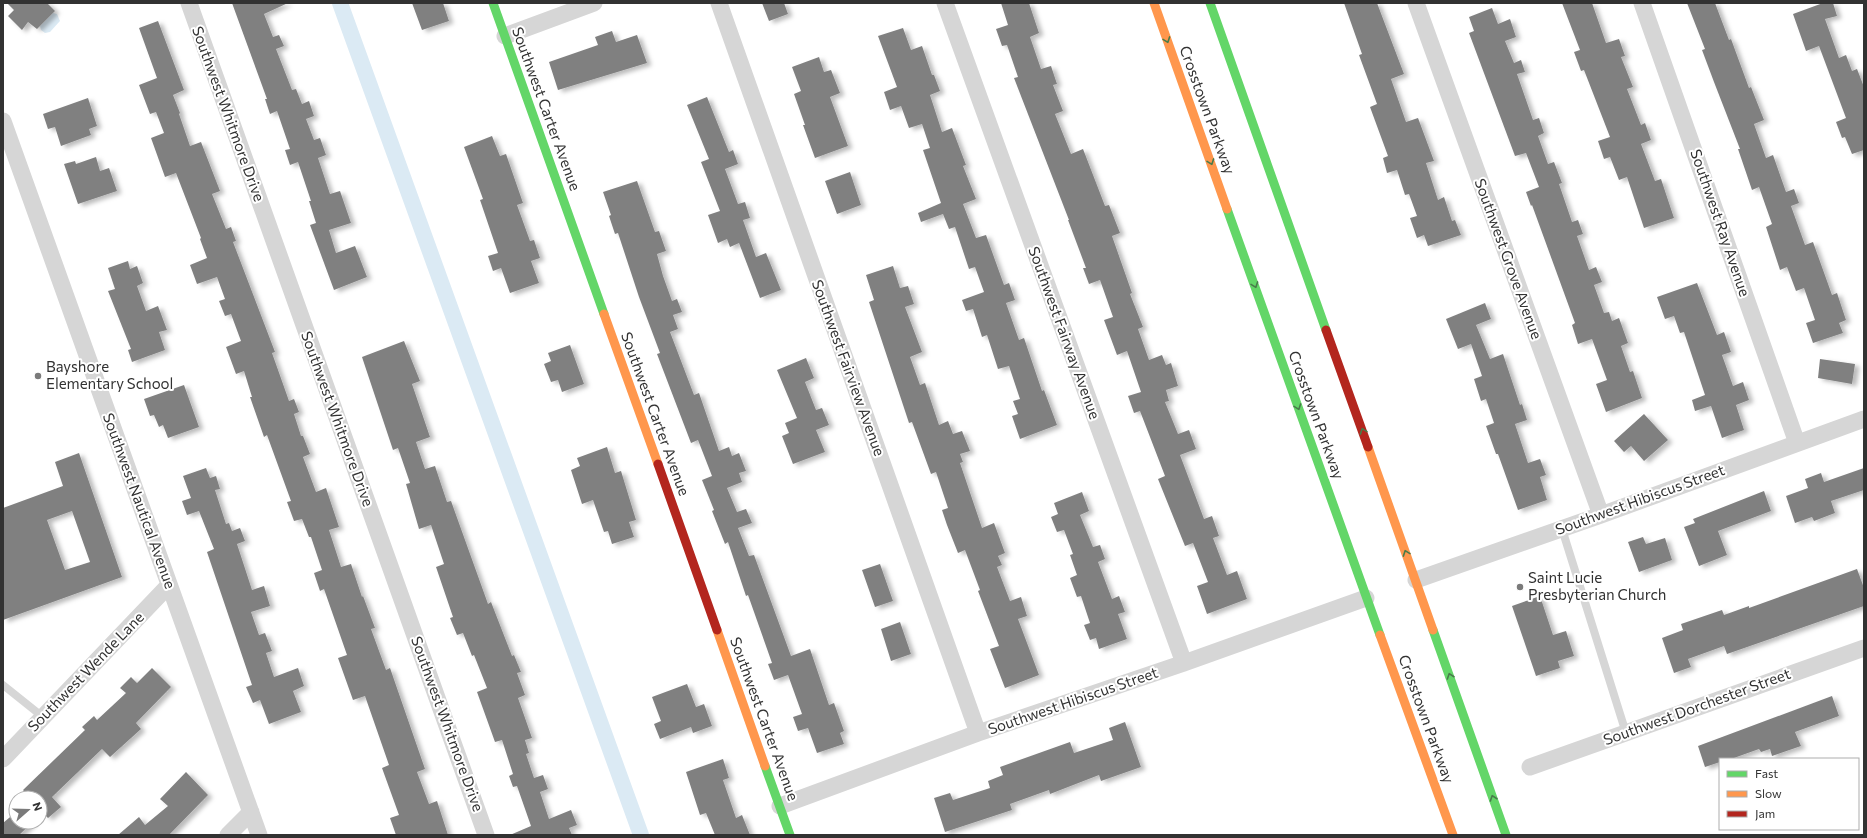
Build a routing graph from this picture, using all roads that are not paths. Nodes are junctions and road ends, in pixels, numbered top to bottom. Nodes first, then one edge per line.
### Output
1 (189, 3) edge
2 (493, 3) edge
3 (594, 3) edge
4 (718, 3) edge
5 (944, 3) edge
6 (1154, 3) edge
7 (1210, 3) edge
8 (1416, 3) edge
9 (1642, 3) edge
10 (505, 36) junction
11 (3, 121) edge
12 (1864, 419) edge
13 (1797, 443) junction
14 (1601, 516) junction
15 (1562, 529) junction
16 (1416, 580) junction
17 (169, 585) junction
18 (1366, 598) junction
19 (1864, 648) edge
20 (1184, 663) junction
21 (3, 685) edge
22 (43, 717) junction
23 (978, 733) junction
24 (1626, 733) junction
25 (3, 759) edge
26 (1530, 767) dead end
27 (780, 806) junction
28 (251, 812) junction
29 (228, 835) edge
30 (259, 835) edge
31 (486, 835) edge
32 (790, 835) edge
33 (1453, 835) edge
34 (1506, 835) edge

1 - 31 street, Southwest Whitmore Drive
2 - 10 main road, Southwest Carter Avenue
3 - 10 street
4 - 23 street, Southwest Fairview Avenue
5 - 20 street, Southwest Fairway Avenue
6 -> 18 main road, Crosstown Parkway
16 -> 7 main road
8 - 14 street, Southwest Grove Avenue
9 - 13 street, Southwest Ray Avenue
10 - 27 main road, Southwest Carter Avenue
11 - 17 street, Southwest Nautical Avenue
12 - 13 street, Southwest Hibiscus Street
13 - 14 street, Southwest Hibiscus Street
14 - 15 street, Southwest Hibiscus Street
15 - 16 street, Southwest Hibiscus Street
15 - 24 lane
34 -> 16 main road
17 - 22 street, Southwest Wende Lane
17 - 28 street, Southwest Nautical Avenue
18 - 20 street, Southwest Hibiscus Street
18 - 33 main road, Crosstown Parkway
19 - 24 street, Southwest Dorchester Street
20 - 23 street, Southwest Hibiscus Street
21 - 22 lane
22 - 25 street, Southwest Wende Lane
23 - 27 street, Southwest Hibiscus Street
24 - 26 street, Southwest Dorchester Street
27 - 32 main road, Southwest Carter Avenue
28 - 29 street
28 - 30 street, Southwest Nautical Avenue

